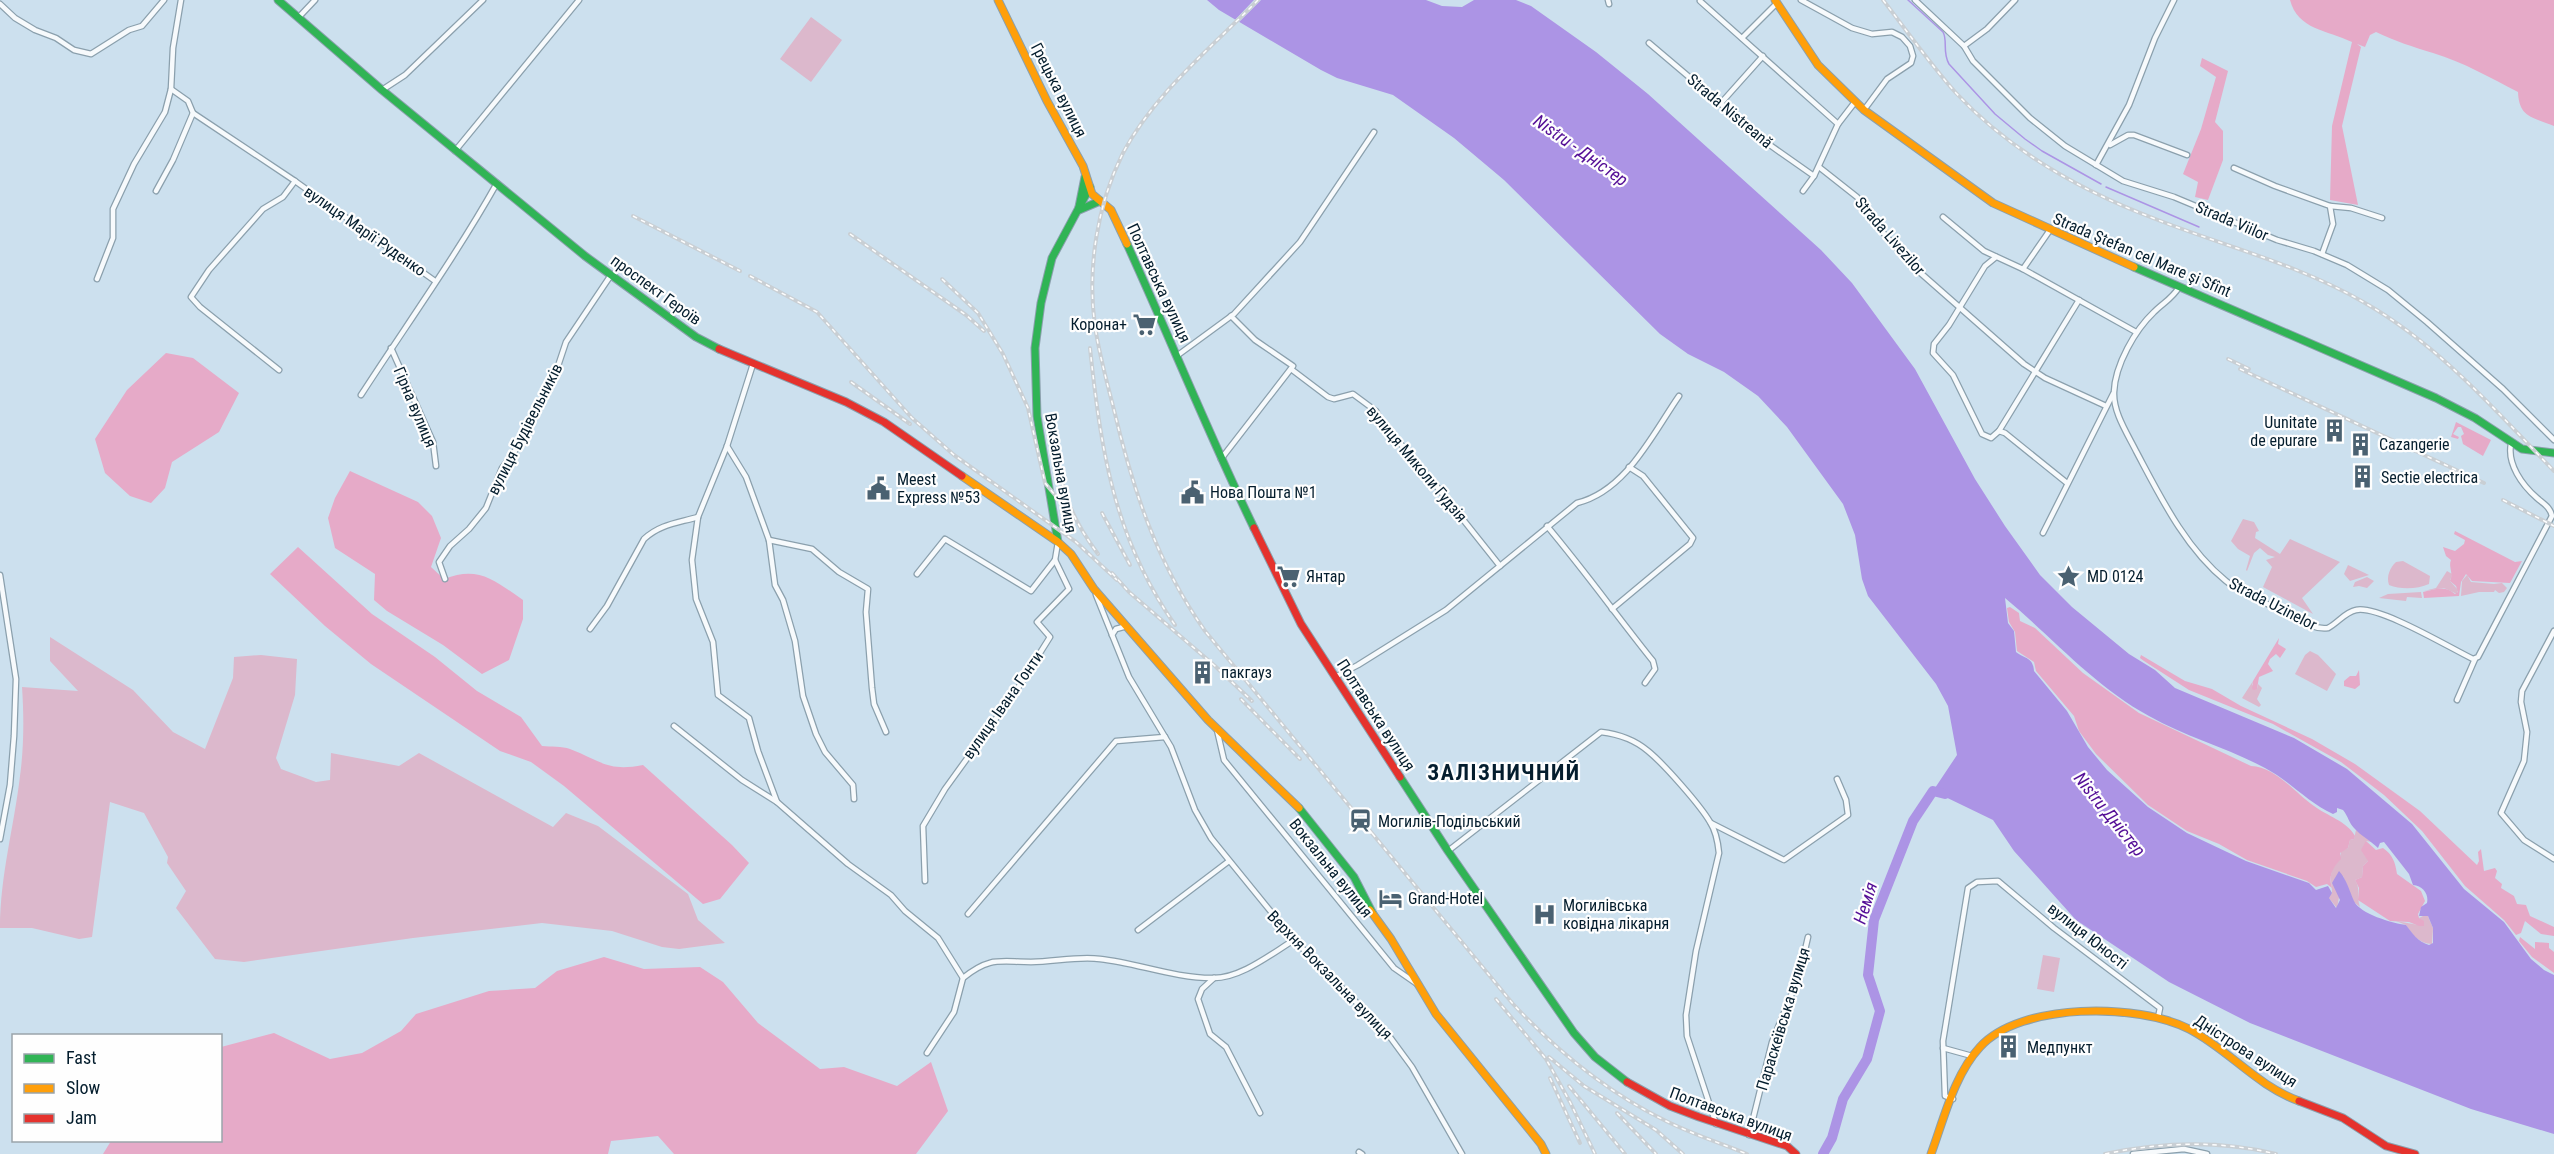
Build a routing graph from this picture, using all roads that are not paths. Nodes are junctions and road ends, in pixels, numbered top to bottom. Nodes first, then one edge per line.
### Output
1 (164, 0) edge
2 (181, 0) edge
3 (278, 0) edge
4 (315, 0) edge
5 (483, 0) edge
6 (579, 0) edge
7 (998, 0) edge
8 (1801, 0) edge
9 (1915, 0) edge
10 (2015, 0) edge
11 (2174, 0) edge
12 (1701, 1) edge
13 (1776, 2) edge
14 (0, 4) edge
15 (298, 18) junction
16 (1743, 38) junction
17 (1649, 43) dead end
18 (1964, 46) junction
19 (1762, 56) junction
20 (171, 89) junction
21 (382, 90) junction
22 (1855, 102) junction
23 (1721, 103) junction
24 (1864, 110) junction
25 (194, 113) junction
26 (1838, 124) junction
27 (1374, 132) dead end
28 (2107, 146) junction
29 (455, 151) junction
30 (2187, 155) dead end
31 (2096, 165) junction
32 (1819, 167) junction
33 (2234, 168) dead end
34 (1086, 174) junction
35 (1814, 176) junction
36 (295, 181) junction
37 (497, 183) junction
38 (1091, 190) junction
39 (156, 191) dead end
40 (1803, 191) dead end
41 (1100, 201) junction
42 (2330, 206) junction
43 (1079, 210) junction
44 (1943, 216) dead end
45 (2382, 218) dead end
46 (2050, 230) junction
47 (2322, 254) junction
48 (1996, 257) junction
49 (2023, 268) junction
50 (611, 275) junction
51 (97, 279) dead end
52 (435, 281) junction
53 (2180, 287) junction
54 (2079, 300) junction
55 (1960, 307) junction
56 (1231, 316) junction
57 (2136, 332) junction
58 (391, 348) junction
59 (1178, 355) junction
60 (753, 364) junction
61 (1292, 368) junction
62 (279, 369) dead end
63 (2036, 372) junction
64 (2113, 394) junction
65 (361, 395) dead end
66 (1679, 396) dead end
67 (2106, 406) junction
68 (1999, 431) junction
69 (2554, 440) edge
70 (2511, 444) junction
71 (727, 446) junction
72 (2554, 453) edge
73 (1221, 460) junction
74 (436, 466) dead end
75 (1629, 467) junction
76 (2067, 483) junction
77 (698, 517) junction
78 (1547, 526) junction
79 (2546, 530) junction
80 (2043, 533) dead end
81 (2552, 533) dead end
82 (769, 540) junction
83 (1058, 542) junction
84 (1055, 560) junction
85 (1500, 566) junction
86 (0, 574) edge
87 (917, 574) dead end
88 (445, 579) dead end
89 (1094, 589) junction
90 (1612, 609) junction
91 (1127, 626) junction
92 (590, 630) dead end
93 (2554, 631) edge
94 (1112, 635) junction
95 (2475, 659) junction
96 (1335, 677) junction
97 (1645, 683) dead end
98 (2457, 700) dead end
99 (674, 726) dead end
100 (1217, 729) junction
101 (886, 732) dead end
102 (1165, 737) junction
103 (1837, 779) dead end
104 (854, 799) dead end
105 (777, 802) junction
106 (1711, 823) junction
107 (0, 839) edge
108 (1448, 850) junction
109 (2554, 859) edge
110 (1229, 861) junction
111 (925, 881) dead end
112 (968, 914) dead end
113 (1138, 930) dead end
114 (1808, 937) dead end
115 (1294, 940) junction
116 (963, 978) junction
117 (1214, 978) junction
118 (1419, 985) junction
119 (2157, 1018) junction
120 (1943, 1048) junction
121 (927, 1053) dead end
122 (1972, 1056) junction
123 (1953, 1099) junction
124 (1260, 1113) dead end
125 (1716, 1124) junction
126 (1749, 1135) junction
127 (1462, 1154) edge
128 (1546, 1154) edge
129 (1796, 1154) edge
130 (1931, 1154) edge
131 (2133, 1154) edge
132 (2206, 1154) edge
133 (2415, 1154) edge

1 - 14 street
2 - 20 street
3 - 15 main road, проспект Героїв
4 - 15 street
5 - 21 street
6 - 29 street
7 - 34 main road, Грецька вулиця
8 - 24 street
9 - 18 street, Strada Viilor
10 - 18 street
11 - 28 street
12 - 16 street
13 - 16 street
13 - 22 main road, Strada Ştefan cel Mare şi Sfînt
15 - 21 main road, проспект Героїв
16 - 19 street
17 - 23 street, Strada Nistreană
18 - 31 street, Strada Viilor
19 - 23 street
19 - 26 street
20 - 25 street, вулиця Марії Руденко
20 - 51 street
21 - 29 main road, проспект Героїв
22 - 24 main road, Strada Ştefan cel Mare şi Sfînt
22 - 26 street
23 - 35 street, Strada Nistreană
24 - 46 main road, Strada Ştefan cel Mare şi Sfînt
25 - 36 street, вулиця Марії Руденко
25 - 39 street
26 - 32 street
27 - 56 street
28 - 30 street
28 - 31 street
29 - 37 main road, проспект Героїв
31 - 47 street, Strada Viilor
32 - 35 street
32 - 55 street, Strada Livezilor
33 - 42 street
34 - 38 main road, Грецька вулиця
34 - 43 main road, Вокзальна вулиця
35 - 40 street
36 - 52 street, вулиця Марії Руденко
36 - 62 street, вулиця Марії Руденко
37 - 50 main road, проспект Героїв
37 - 52 street
38 - 41 main road, Полтавська вулиця
38 - 43 main road, Вокзальна вулиця
41 - 43 main road
41 - 59 main road, Полтавська вулиця
42 - 45 street
42 - 47 street
43 - 83 main road, Вокзальна вулиця
44 - 48 street
46 - 49 street
46 - 53 main road, Strada Ştefan cel Mare şi Sfînt
47 - 69 street, Strada Viilor
48 - 49 street
48 - 55 street
49 - 54 street
50 - 60 main road, проспект Героїв
50 - 88 street, вулиця Будівельників
52 - 58 street
53 - 57 street
53 - 70 main road, Strada Ştefan cel Mare şi Sfînt
54 - 57 street
54 - 63 street
55 - 63 street, Strada Livezilor
55 - 68 street
56 - 59 street
56 - 61 street, вулиця Миколи Гудзія
57 - 64 street
58 - 65 street
58 - 74 street, Гірна вулиця
59 - 73 main road, Полтавська вулиця
60 - 71 street
60 - 83 main road, проспект Героїв
61 - 73 street
61 - 85 street, вулиця Миколи Гудзія
63 - 67 street, Strada Livezilor
63 - 68 street
64 - 67 street
64 - 95 street, Strada Uzinelor
66 - 75 street
67 - 76 street
68 - 76 street
70 - 72 main road, Strada Ştefan cel Mare şi Sfînt
70 - 79 street
71 - 77 street
71 - 82 street
73 - 96 main road, Полтавська вулиця
75 - 78 street
75 - 90 street
76 - 80 street
77 - 92 street
77 - 105 street
78 - 85 street
78 - 90 street
79 - 81 street
79 - 95 street
82 - 101 street
82 - 104 street
83 - 84 street
83 - 89 main road, Вокзальна вулиця
84 - 87 street
84 - 111 street, вулиця Івана Гонти
85 - 96 street
86 - 107 street
89 - 91 main road, Вокзальна вулиця
89 - 94 street, Верхня Вокзальна вулиця
90 - 97 street
91 - 94 street
91 - 100 main road, Вокзальна вулиця
93 - 109 street
94 - 102 street, Верхня Вокзальна вулиця
95 - 98 street
96 - 108 main road, Полтавська вулиця
99 - 105 street
100 - 118 main road, Вокзальна вулиця
100 - 118 street, Вокзальна вулиця
102 - 110 street, Верхня Вокзальна вулиця
102 - 112 street
103 - 106 street
105 - 116 street
106 - 108 street
106 - 125 street
108 - 125 main road, Полтавська вулиця
110 - 113 street
110 - 115 street, Верхня Вокзальна вулиця
114 - 126 street, Параскеївська вулиця
115 - 117 street
115 - 127 street, Верхня Вокзальна вулиця
116 - 117 street
116 - 121 street
117 - 124 street
118 - 128 main road, Вокзальна вулиця
119 - 120 street, вулиця Юності
119 - 122 main road
119 - 133 main road, Дністрова вулиця
120 - 122 street
120 - 123 street, вулиця Юності
122 - 123 main road
123 - 130 main road
125 - 126 main road, Полтавська вулиця
126 - 129 main road, Полтавська вулиця
131 - 132 street

